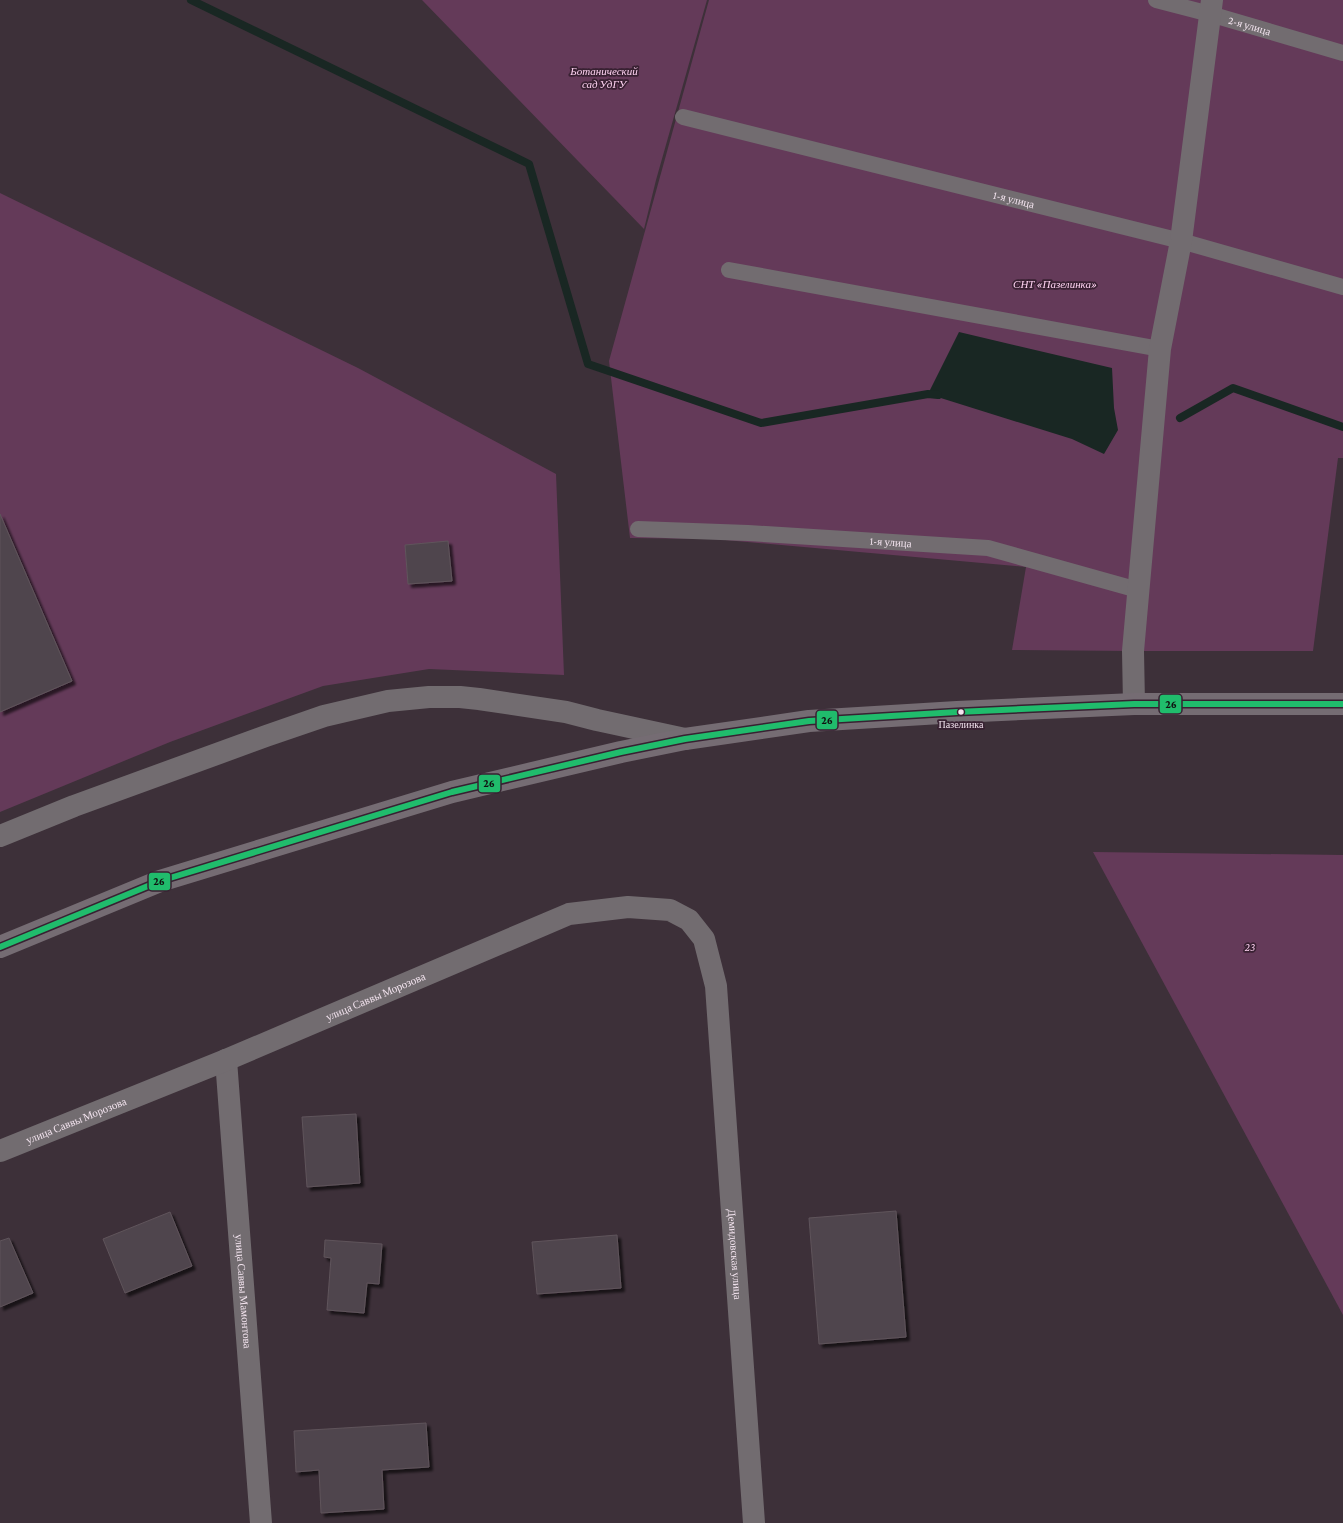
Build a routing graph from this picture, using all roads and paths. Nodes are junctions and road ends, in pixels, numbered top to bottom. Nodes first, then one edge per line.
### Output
1 (1156, 0) edge
2 (1211, 7) edge
3 (1343, 52) edge
4 (683, 117) dead end
5 (1181, 241) junction
6 (729, 270) dead end
7 (1343, 287) edge
8 (1160, 349) junction
9 (638, 529) dead end
10 (1138, 590) junction
11 (1134, 704) junction
12 (1343, 704) edge
13 (685, 739) junction
14 (0, 836) edge
15 (0, 947) edge
16 (716, 986) joint
17 (226, 1060) junction
18 (0, 1151) edge
19 (261, 1523) edge
20 (754, 1523) edge

1 - 2 lane, 2-я улица
2 - 3 lane, 2-я улица
2 - 5 street
4 - 5 lane, 1-я улица
5 - 7 lane, 1-я улица
5 - 8 street
6 - 8 lane
8 - 10 street
9 - 10 lane, 1-я улица
10 - 11 street
11 - 12 main road
11 - 13 main road
13 - 14 street
13 - 15 main road
16 - 17 street, улица Саввы Морозова
16 - 20 street, Демидовская улица
17 - 18 street, улица Саввы Морозова
17 - 19 street, улица Саввы Мамонтова

